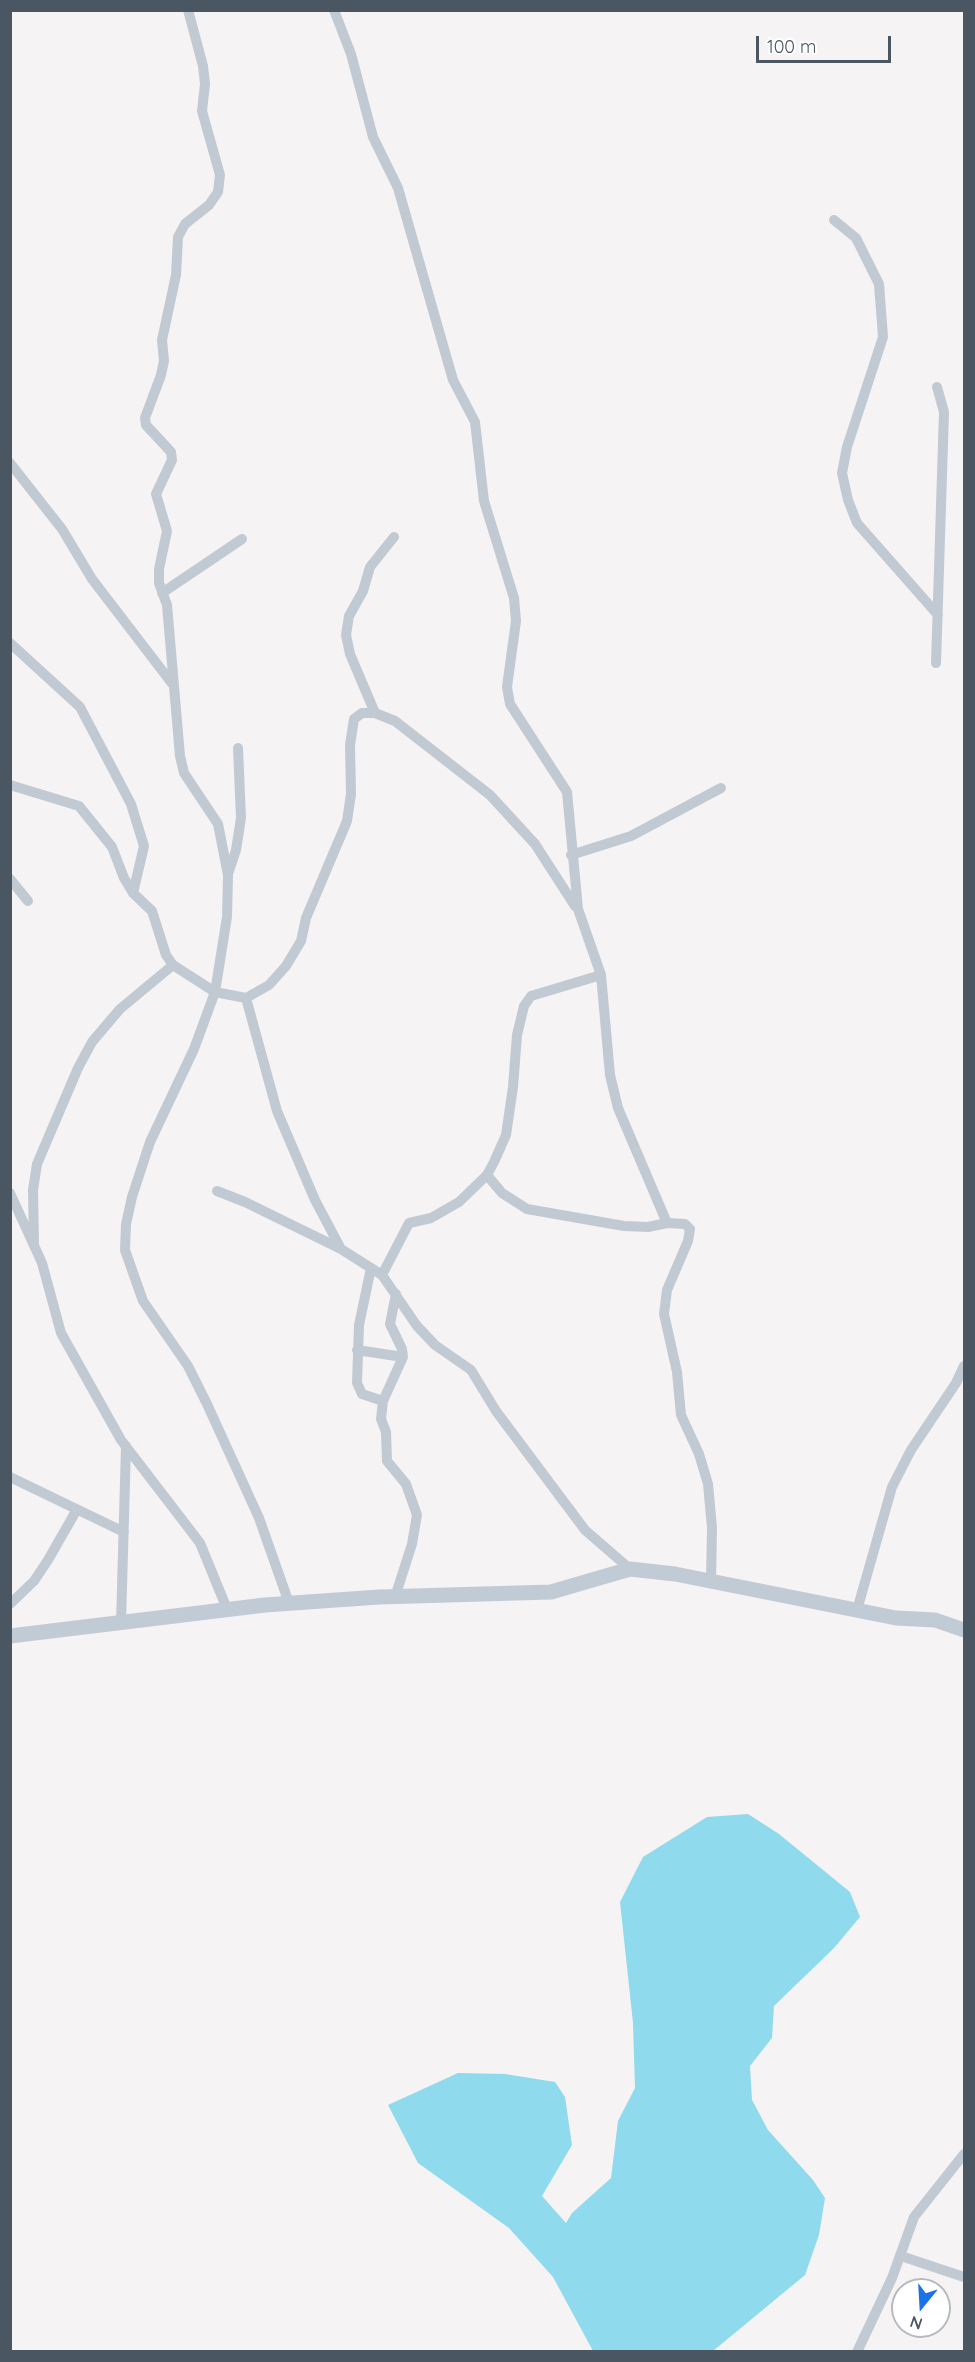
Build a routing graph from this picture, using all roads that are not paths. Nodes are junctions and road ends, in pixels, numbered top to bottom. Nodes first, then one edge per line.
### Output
1 (188, 10) edge
2 (334, 10) edge
3 (834, 220) dead end
4 (937, 387) dead end
5 (10, 463) edge
6 (394, 537) dead end
7 (242, 539) dead end
8 (162, 593) junction
9 (938, 615) junction
10 (10, 644) edge
11 (936, 663) dead end
12 (175, 687) junction
13 (375, 713) junction
14 (238, 748) dead end
15 (10, 785) edge
16 (721, 788) dead end
17 (571, 855) junction
18 (228, 875) junction
19 (10, 879) edge
20 (133, 893) junction
21 (28, 901) dead end
22 (578, 909) junction
23 (173, 964) junction
24 (601, 975) junction
25 (215, 992) junction
26 (246, 998) junction
27 (487, 1175) junction
28 (217, 1191) dead end
29 (10, 1193) edge
30 (667, 1223) junction
31 (34, 1246) junction
32 (341, 1249) junction
33 (371, 1268) junction
34 (382, 1275) junction
35 (396, 1294) junction
36 (357, 1350) junction
37 (403, 1357) junction
38 (964, 1366) edge
39 (383, 1401) junction
40 (126, 1446) junction
41 (10, 1477) edge
42 (76, 1511) junction
43 (124, 1532) junction
44 (630, 1569) junction
45 (711, 1581) junction
46 (395, 1597) junction
47 (10, 1604) edge
48 (290, 1604) junction
49 (227, 1609) junction
50 (857, 1610) junction
51 (121, 1623) junction
52 (964, 1630) edge
53 (10, 1636) edge
54 (964, 2154) edge
55 (901, 2256) junction
56 (964, 2277) edge
57 (857, 2352) edge

1 - 8 street
2 - 17 street
3 - 9 street
4 - 9 street
5 - 12 street
6 - 13 street
7 - 8 street
8 - 12 street
9 - 11 street
10 - 20 street
12 - 18 street
13 - 22 street
13 - 26 street
14 - 18 street
15 - 20 street
16 - 17 street
17 - 22 street
18 - 25 street
19 - 21 street
20 - 23 street
22 - 24 street
23 - 25 street
23 - 31 street
24 - 27 street
24 - 30 street
25 - 26 street
25 - 48 street
26 - 32 street
27 - 30 street
27 - 34 street
28 - 32 street
29 - 31 street
30 - 45 street
31 - 40 street
32 - 33 street
33 - 34 street
33 - 36 street
34 - 35 street
35 - 37 street
35 - 44 street
36 - 37 street
36 - 39 street
37 - 39 street
38 - 50 street
39 - 46 street
40 - 43 street
40 - 49 street
41 - 42 street
42 - 43 street
42 - 47 street
43 - 51 street
44 - 45 street
44 - 46 street
45 - 50 street
46 - 48 street
48 - 49 street
49 - 51 street
50 - 52 street
51 - 53 street
54 - 55 street
55 - 56 street
55 - 57 street

